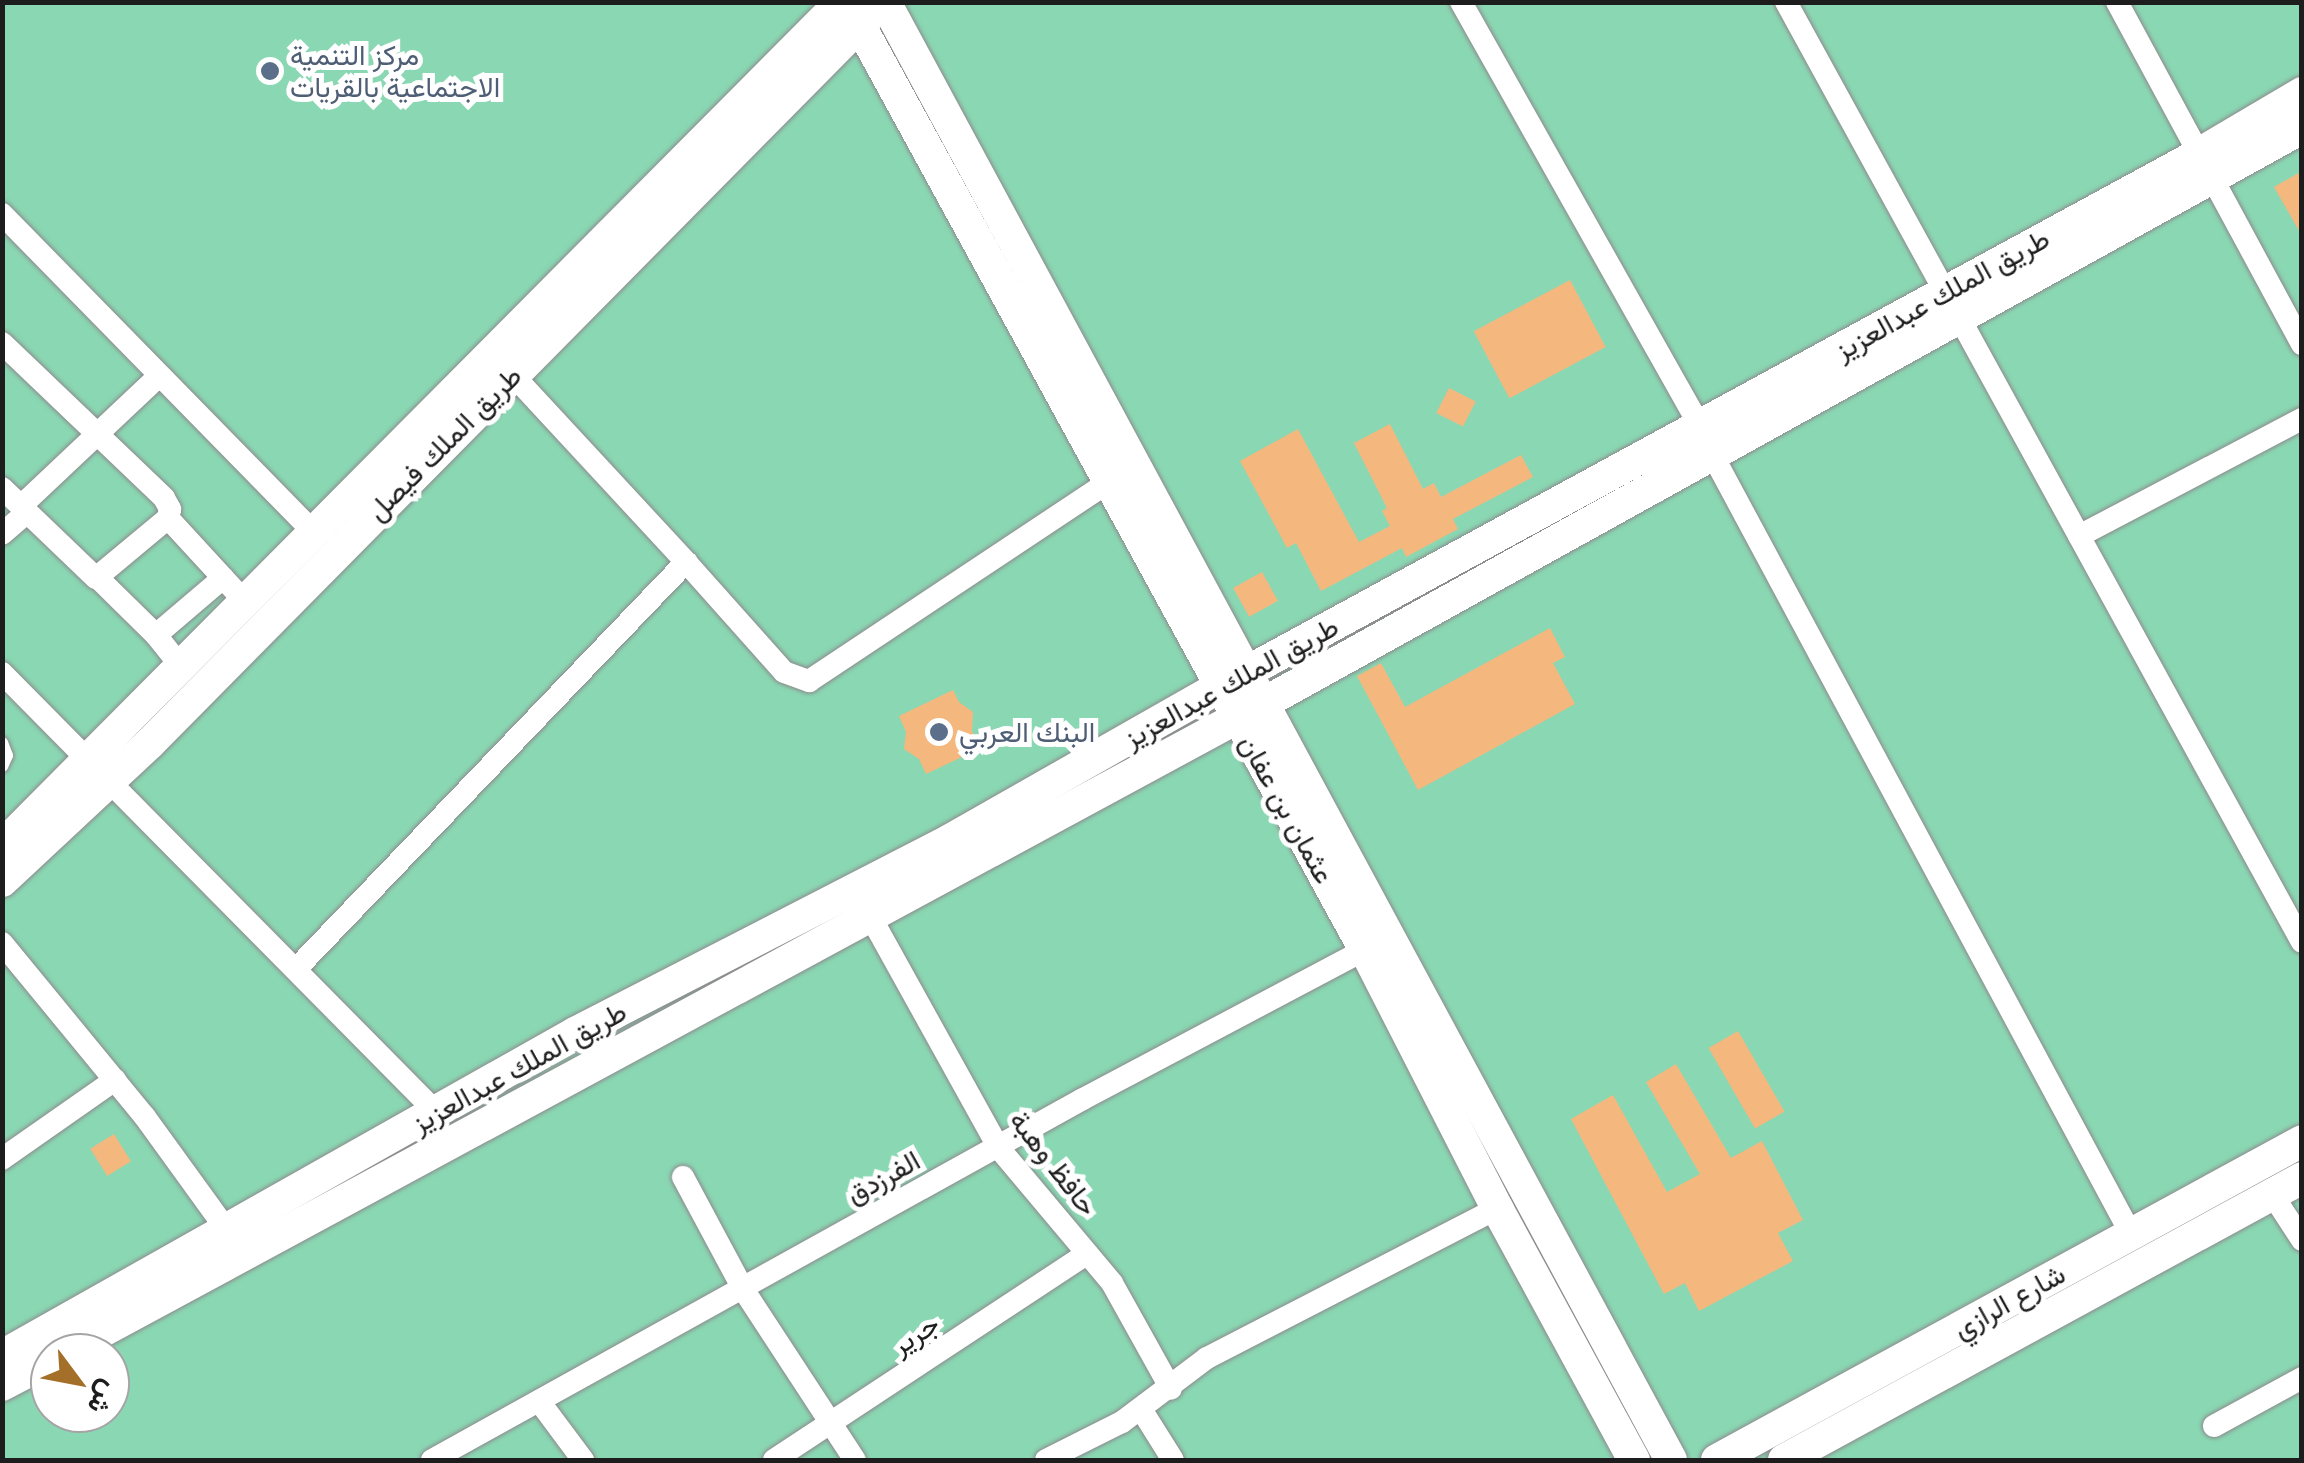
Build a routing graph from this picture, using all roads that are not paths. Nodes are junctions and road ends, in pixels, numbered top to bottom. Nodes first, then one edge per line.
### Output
1 (883, 2) edge
2 (1461, 2) edge
3 (1786, 2) edge
4 (2118, 2) edge
5 (849, 11) edge
6 (2302, 93) edge
7 (2302, 128) edge
8 (2205, 166) junction
9 (2, 214) edge
10 (1952, 305) junction
11 (2, 343) edge
12 (2302, 344) edge
13 (512, 374) junction
14 (158, 377) junction
15 (2302, 419) edge
16 (97, 434) junction
17 (1706, 440) junction
18 (1109, 482) junction
19 (2, 488) edge
20 (24, 509) junction
21 (168, 518) junction
22 (2, 534) edge
23 (316, 534) junction
24 (2079, 536) junction
25 (686, 562) junction
26 (223, 578) junction
27 (100, 579) junction
28 (247, 604) junction
29 (156, 634) junction
30 (183, 669) junction
31 (2, 673) edge
32 (1234, 679) junction
33 (1250, 710) junction
34 (2, 742) edge
35 (2, 766) edge
36 (101, 771) junction
37 (2, 846) edge
38 (2, 881) edge
39 (869, 914) junction
40 (2, 942) edge
41 (2302, 942) edge
42 (1365, 950) junction
43 (296, 969) junction
44 (115, 1080) junction
45 (436, 1112) junction
46 (2302, 1141) edge
47 (998, 1148) junction
48 (2, 1159) edge
49 (683, 1177) dead end
50 (2302, 1178) edge
51 (2272, 1194) junction
52 (1496, 1208) junction
53 (226, 1228) junction
54 (2132, 1234) junction
55 (2302, 1240) edge
56 (1087, 1254) junction
57 (743, 1289) junction
58 (99, 1333) edge
59 (2, 1356) edge
60 (30, 1370) edge
61 (2302, 1378) edge
62 (2, 1385) edge
63 (1172, 1389) junction
64 (539, 1401) junction
65 (1141, 1409) junction
66 (832, 1424) junction
67 (2214, 1426) dead end
68 (432, 1460) edge
69 (582, 1460) edge
70 (774, 1460) edge
71 (854, 1460) edge
72 (1046, 1460) edge
73 (1172, 1460) edge
74 (1634, 1460) edge
75 (1671, 1460) edge
76 (1717, 1460) edge
77 (1784, 1460) edge

1 - 5 street, طريق الملك فيصل
1 - 32 street, عثمان بن عفان
2 - 17 street
3 - 10 street
4 - 8 street
5 - 13 street, طريق الملك فيصل
5 - 18 street, عثمان بن عفان
5 - 23 street, طريق الملك فيصل
6 - 8 street, طريق الملك عبدالعزيز
7 - 8 street, طريق الملك عبدالعزيز
8 - 10 street, طريق الملك عبدالعزيز
8 - 12 street
9 - 14 street
10 - 17 street, طريق الملك عبدالعزيز
10 - 24 street
11 - 16 street
13 - 25 street
13 - 36 street, طريق الملك فيصل
14 - 16 street
14 - 23 street
15 - 24 street
16 - 20 street
16 - 21 street
17 - 32 street, طريق الملك عبدالعزيز
17 - 33 street, طريق الملك عبدالعزيز
17 - 54 street
18 - 25 street
18 - 32 street, عثمان بن عفان
19 - 20 street
20 - 22 street
20 - 27 street
21 - 26 street
21 - 27 street
23 - 28 street, طريق الملك فيصل
24 - 41 street
25 - 43 street
26 - 28 street
26 - 29 street
27 - 29 street
28 - 30 street, طريق الملك فيصل
29 - 30 street
30 - 36 street, طريق الملك فيصل
31 - 36 street
32 - 33 street, عثمان بن عفان
32 - 45 street, طريق الملك عبدالعزيز
33 - 39 street, طريق الملك عبدالعزيز
33 - 42 street, عثمان بن عفان
33 - 75 street, عثمان بن عفان
34 - 35 lane
36 - 37 street, طريق الملك فيصل
36 - 38 street, طريق الملك فيصل
36 - 43 street
39 - 47 street, حافظ وهبة
39 - 58 street, طريق الملك عبدالعزيز
40 - 44 street
42 - 47 street, الفرزدق
42 - 52 street, عثمان بن عفان
43 - 45 street
44 - 48 street
44 - 53 street
45 - 53 street, طريق الملك عبدالعزيز
46 - 54 street, شارع الرازي
47 - 56 street, حافظ وهبة
47 - 57 street, الفرزدق
49 - 57 street
50 - 51 street, شارع الرازي
51 - 55 street
51 - 77 street, شارع الرازي
52 - 63 street
52 - 74 street, عثمان بن عفان
53 - 59 street, طريق الملك عبدالعزيز
54 - 76 street, شارع الرازي
56 - 63 street, حافظ وهبة
56 - 66 street, جرير
57 - 64 street, الفرزدق
57 - 66 street
60 - 62 street
61 - 67 street
63 - 65 street
64 - 68 street, الفرزدق
64 - 69 street
65 - 72 street
65 - 73 street
66 - 70 street, جرير
66 - 71 street

